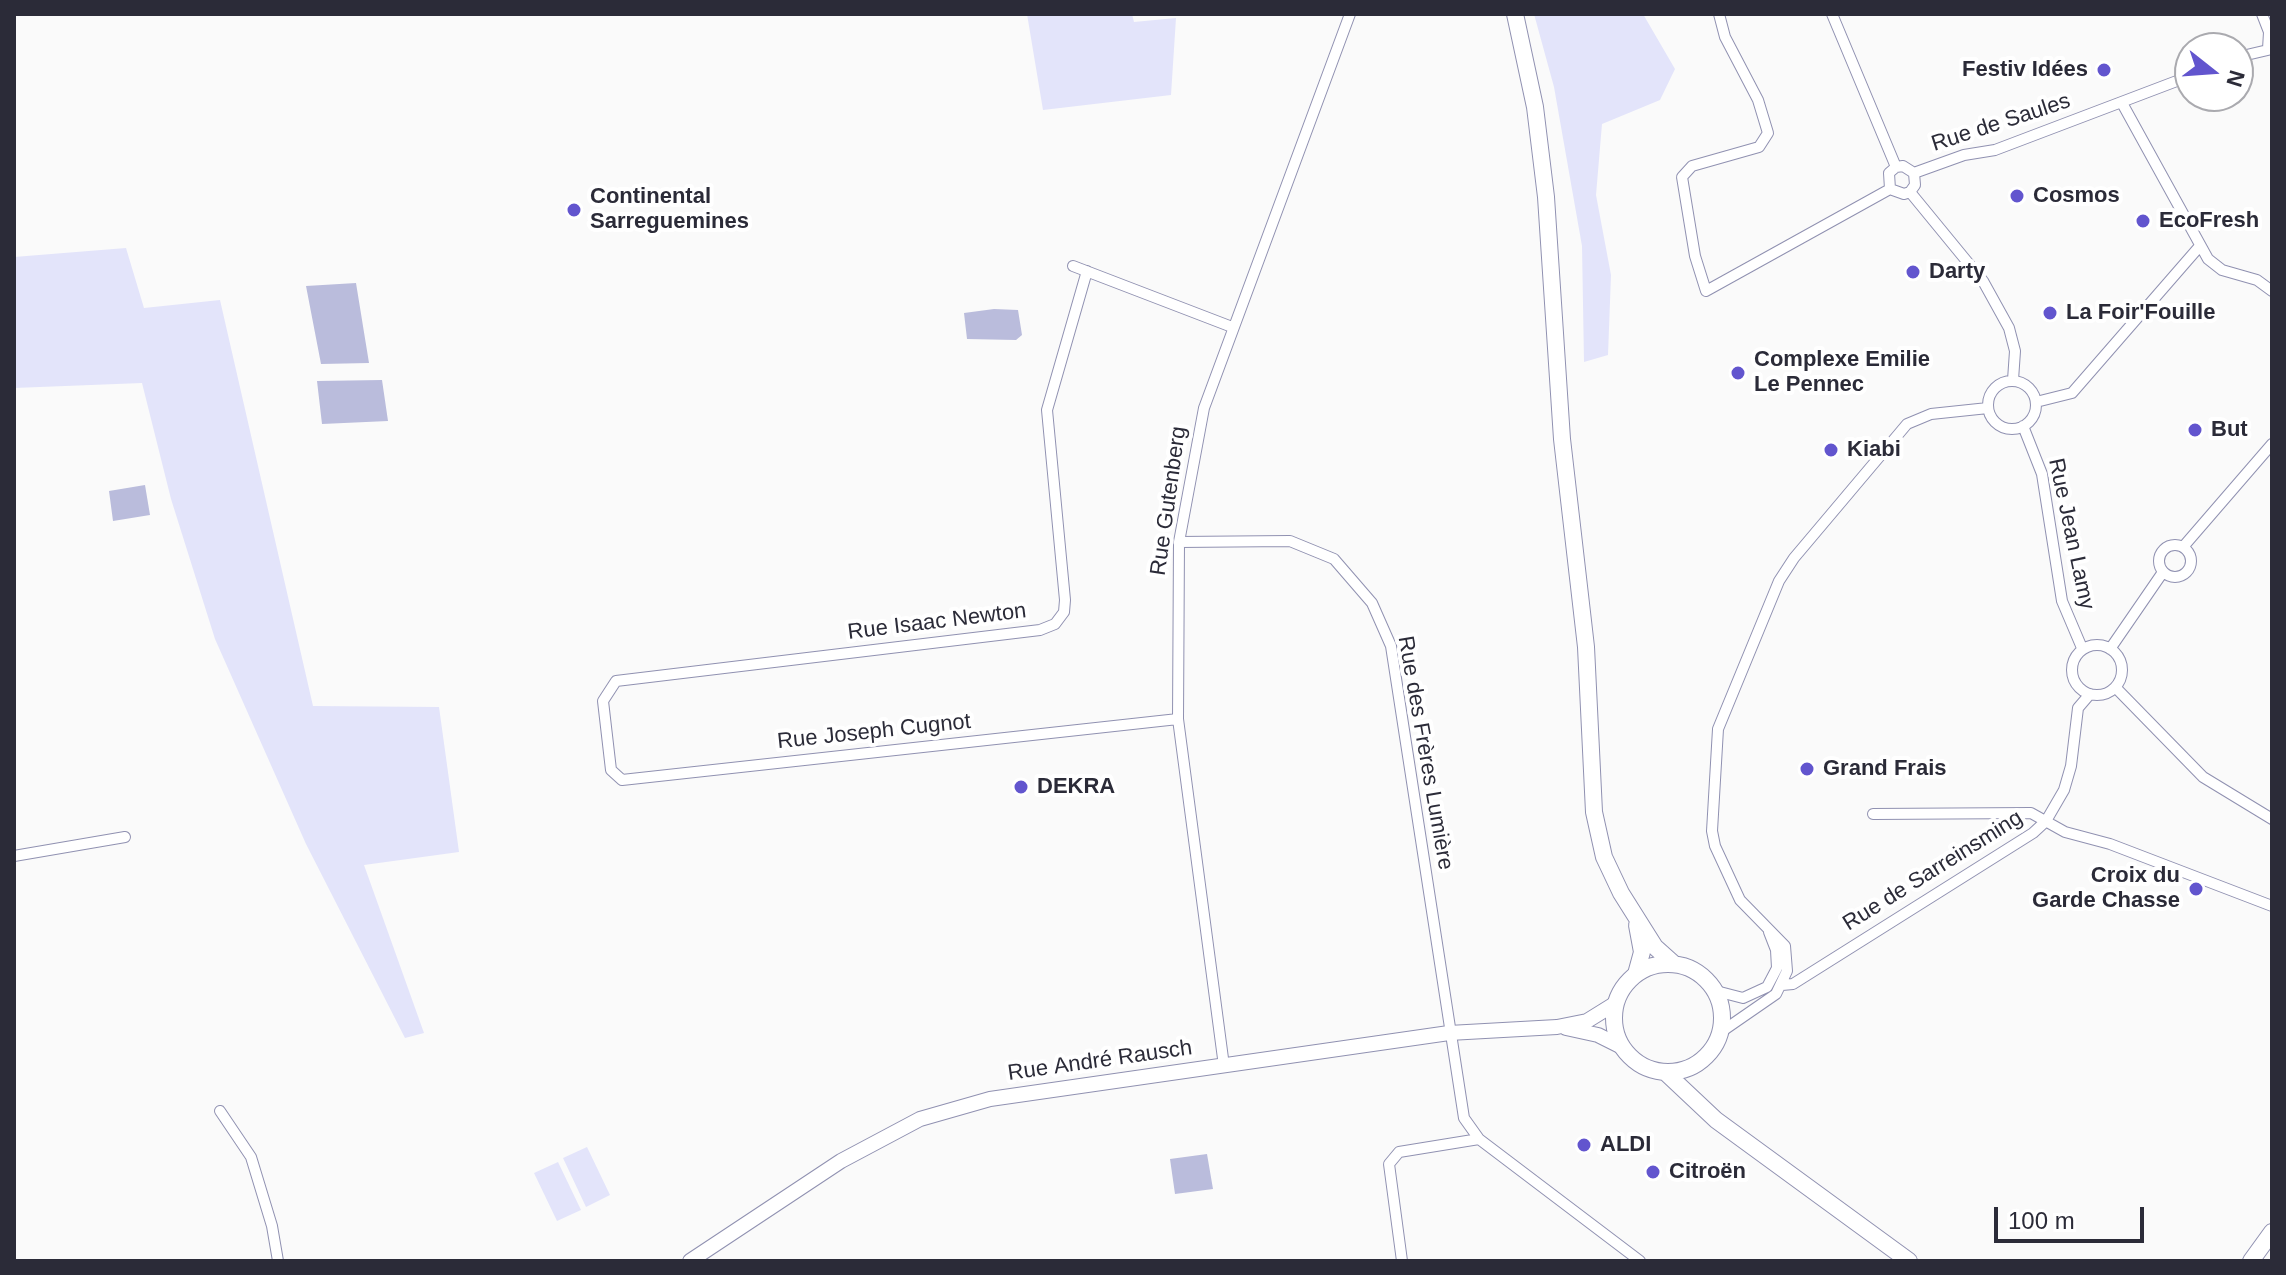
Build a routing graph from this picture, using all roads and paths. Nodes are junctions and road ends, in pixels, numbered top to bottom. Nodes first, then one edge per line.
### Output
1 (1350, 14) edge
2 (1515, 14) edge
3 (1719, 14) edge
4 (1832, 14) edge
5 (2262, 14) edge
6 (2270, 49) edge
7 (2174, 82) edge
8 (2122, 103) junction
9 (1896, 167) junction
10 (1914, 173) junction
11 (1890, 189) junction
12 (1910, 192) junction
13 (2199, 247) junction
14 (1073, 266) dead end
15 (1087, 271) junction
16 (2272, 291) edge
17 (1232, 327) junction
18 (2013, 380) junction
19 (2036, 402) junction
20 (1988, 408) junction
21 (2023, 426) junction
22 (2272, 444) edge
23 (1179, 542) junction
24 (2183, 547) junction
25 (2163, 572) junction
26 (2082, 648) junction
27 (2110, 649) junction
28 (2116, 688) junction
29 (2090, 694) junction
30 (1178, 719) junction
31 (607, 736) joint
32 (1873, 814) dead end
33 (2272, 819) edge
34 (2046, 821) junction
35 (125, 837) dead end
36 (14, 856) edge
37 (2272, 906) edge
38 (1635, 918) junction
39 (1768, 930) junction
40 (1674, 964) junction
41 (1636, 974) junction
42 (1782, 985) junction
43 (1716, 991) junction
44 (1616, 1003) junction
45 (1557, 1027) junction
46 (1721, 1032) junction
47 (1449, 1033) junction
48 (1622, 1047) junction
49 (1702, 1060) junction
50 (1224, 1066) junction
51 (1665, 1072) junction
52 (1701, 1105) junction
53 (220, 1111) dead end
54 (1479, 1139) junction
55 (2272, 1232) edge
56 (278, 1261) edge
57 (690, 1261) edge
58 (1402, 1261) edge
59 (1640, 1261) edge
60 (1909, 1261) edge
61 (2251, 1261) edge

1 - 17 street, Rue Gutenberg
2 - 38 main road
3 - 11 street
4 - 9 street
5 - 6 street
7 - 8 street, Rue de Saules
8 - 10 street, Rue de Saules
8 - 13 street
9 - 10 street
9 - 11 street
10 - 12 street
11 - 12 street
12 - 18 street
13 - 16 street
13 - 19 street
14 - 15 street
15 - 17 street
15 - 31 street, Rue Isaac Newton
17 - 23 street, Rue Gutenberg
18 - 19 street
18 - 20 street
19 - 21 street
20 - 21 street
20 - 39 street
21 - 26 street, Rue Jean Lamy
22 - 24 street
23 - 30 street, Rue Gutenberg
23 - 47 street, Rue des Frères Lumière
24 - 25 street
24 - 25 street
25 - 27 street
26 - 27 street
26 - 29 street
27 - 28 street
28 - 29 street
28 - 33 street
29 - 34 street
30 - 31 street, Rue Joseph Cugnot
30 - 50 street, Rue Gutenberg
32 - 34 street
34 - 37 street, Rue de Sarreinsming
34 - 42 street, Rue de Sarreinsming
35 - 36 street
38 - 40 main road
38 - 41 main road
39 - 42 street
39 - 43 street
40 - 41 main road
40 - 43 main road
41 - 44 main road
42 - 46 street, Rue de Sarreinsming
43 - 46 main road
44 - 45 street, Rue André Rausch
44 - 48 main road
45 - 47 street, Rue André Rausch
45 - 48 street, Rue André Rausch
46 - 49 main road
47 - 50 street, Rue André Rausch
47 - 54 street, Rue des Frères Lumière
48 - 51 main road
49 - 51 main road
49 - 52 main road
50 - 57 street, Rue André Rausch
51 - 52 main road
52 - 60 main road
53 - 56 street
54 - 58 street
54 - 59 street
55 - 61 main road

